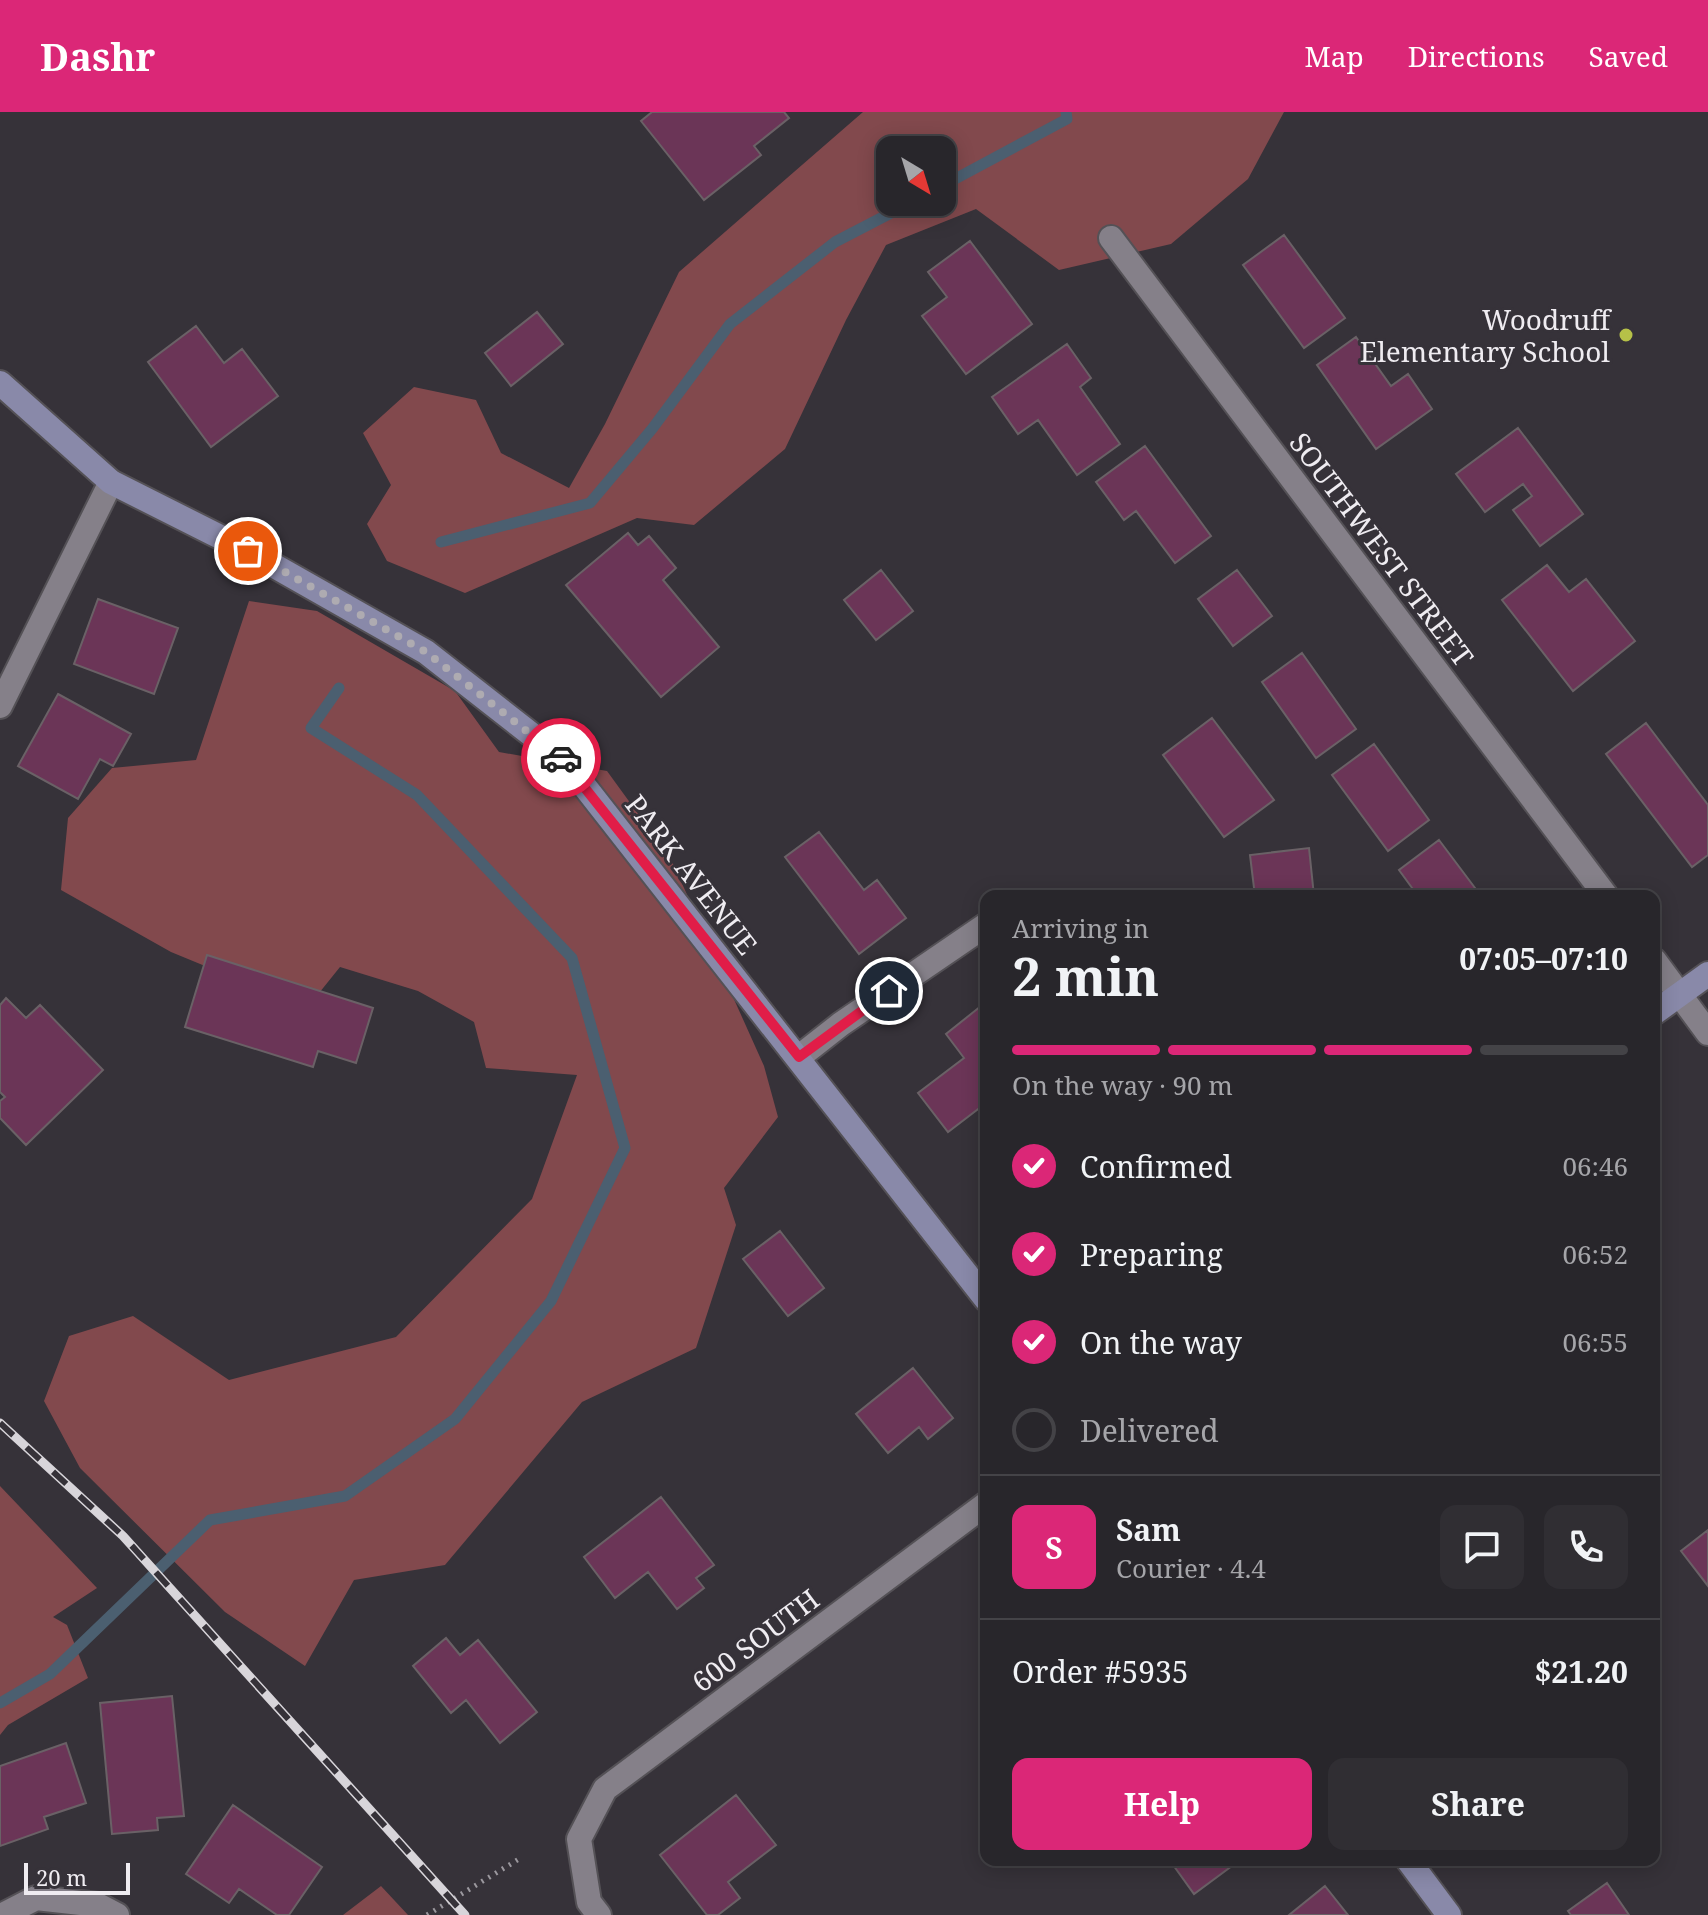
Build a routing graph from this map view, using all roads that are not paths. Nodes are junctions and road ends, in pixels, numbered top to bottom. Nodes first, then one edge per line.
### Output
1 (1111, 238) dead end
2 (0, 383) edge
3 (111, 482) junction
4 (0, 706) edge
5 (1601, 890) edge
6 (980, 929) edge
7 (1660, 968) edge
8 (1708, 974) edge
9 (1680, 994) junction
10 (1660, 1009) edge
11 (1708, 1033) edge
12 (799, 1057) junction
13 (980, 1291) edge
14 (980, 1508) edge
15 (1412, 1866) edge
16 (3, 1915) edge
17 (117, 1915) edge
18 (599, 1915) edge
19 (1449, 1915) edge

1 - 5 street, SOUTHWEST STREET
2 - 3 street, PARK AVENUE
3 - 4 street
3 - 12 street, PARK AVENUE
6 - 12 street
7 - 9 street
8 - 9 street
9 - 10 street
9 - 11 street
12 - 13 street, PARK AVENUE
14 - 18 street, 600 SOUTH
15 - 19 street
16 - 17 street

